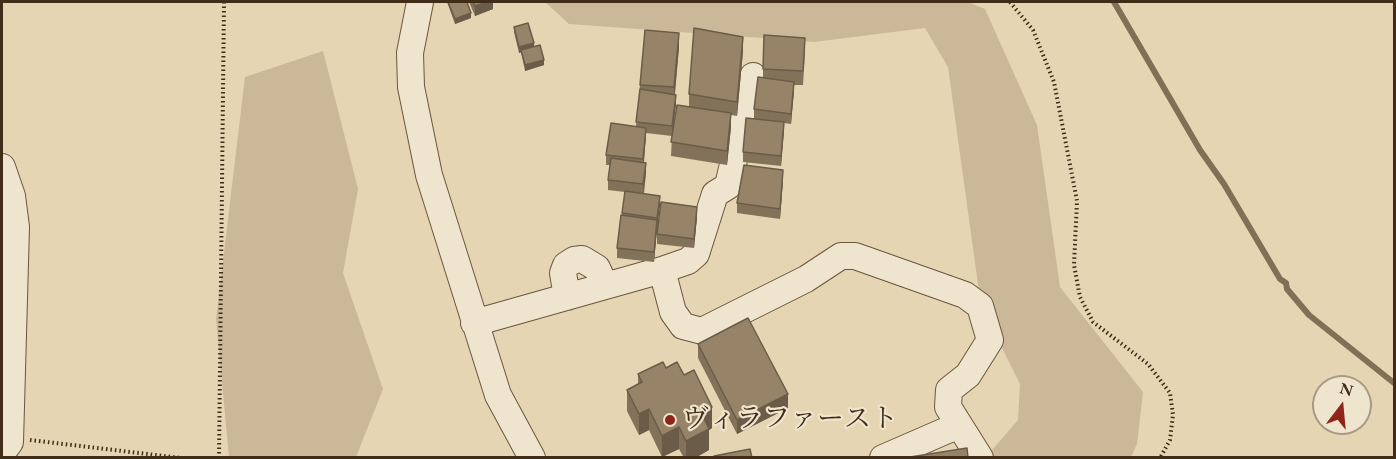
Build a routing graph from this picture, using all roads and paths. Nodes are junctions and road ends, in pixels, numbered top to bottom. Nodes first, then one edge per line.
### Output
1 (224, 2) edge
2 (420, 2) edge
3 (1010, 2) edge
4 (753, 76) dead end
5 (2, 167) edge
6 (662, 270) junction
7 (605, 286) junction
8 (567, 297) junction
9 (474, 323) junction
10 (959, 425) junction
11 (6, 448) edge
12 (181, 458) edge
13 (219, 458) edge
14 (532, 458) edge
15 (883, 458) edge
16 (980, 458) edge
17 (1160, 458) edge

1 - 13 path
2 - 9 street
3 - 17 path
4 - 6 street
5 - 11 street
6 - 7 street
6 - 10 street
7 - 8 street
7 - 8 street
8 - 9 street
9 - 14 street
10 - 15 street
10 - 16 street
11 - 12 path

